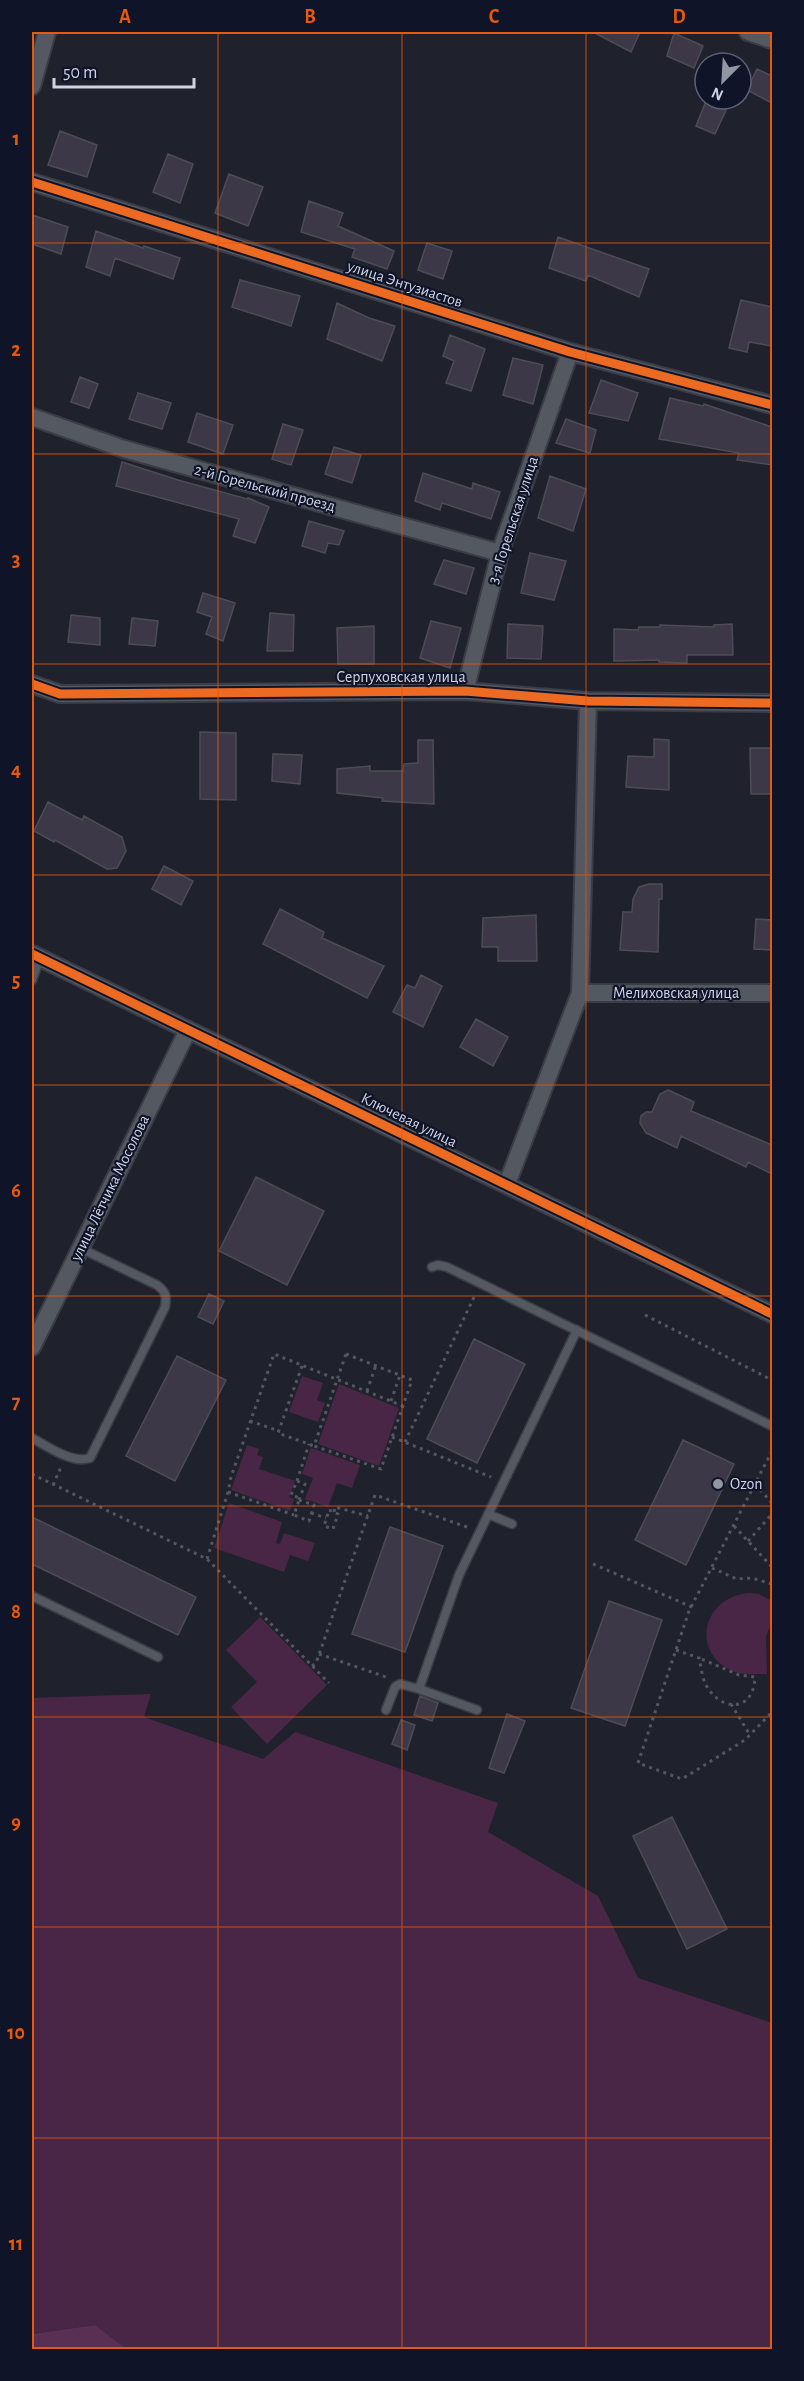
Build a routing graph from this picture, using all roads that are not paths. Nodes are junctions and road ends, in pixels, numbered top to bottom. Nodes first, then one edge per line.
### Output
1 (47, 32) edge
2 (748, 32) edge
3 (772, 40) edge
4 (32, 86) edge
5 (32, 182) edge
6 (570, 352) junction
7 (772, 405) edge
8 (32, 417) edge
9 (500, 553) junction
10 (32, 684) edge
11 (465, 691) junction
12 (588, 701) junction
13 (772, 703) edge
14 (36, 956) edge
15 (32, 980) edge
16 (580, 993) junction
17 (772, 993) edge
18 (188, 1030) junction
19 (507, 1184) junction
20 (80, 1248) junction
21 (432, 1267) dead end
22 (772, 1314) edge
23 (577, 1330) junction
24 (32, 1347) edge
25 (772, 1426) edge
26 (32, 1438) edge
27 (488, 1514) junction
28 (512, 1524) dead end
29 (32, 1596) edge
30 (158, 1657) dead end
31 (419, 1689) junction
32 (386, 1710) dead end
33 (477, 1710) dead end

1 - 4 street
2 - 3 street
5 - 6 street, улица Энтузиастов
6 - 7 street, улица Энтузиастов
6 - 9 street, 3-я Горельская улица
8 - 9 street, 2-й Горельский проезд
9 - 11 street, 3-я Горельская улица
10 - 11 street, Серпуховская улица
11 - 12 street, Серпуховская улица
12 - 13 street, Серпуховская улица
12 - 16 street
14 - 15 lane
14 - 18 street, Ключевая улица
16 - 17 street, Мелиховская улица
16 - 19 street
18 - 19 street, Ключевая улица
18 - 20 street, улица Лётчика Мосолова
19 - 22 street, Ключевая улица
20 - 24 street, улица Лётчика Мосолова
20 - 26 lane
21 - 23 lane
23 - 25 lane
23 - 27 lane
27 - 28 lane
27 - 31 lane
29 - 30 lane
31 - 32 lane
31 - 33 lane

